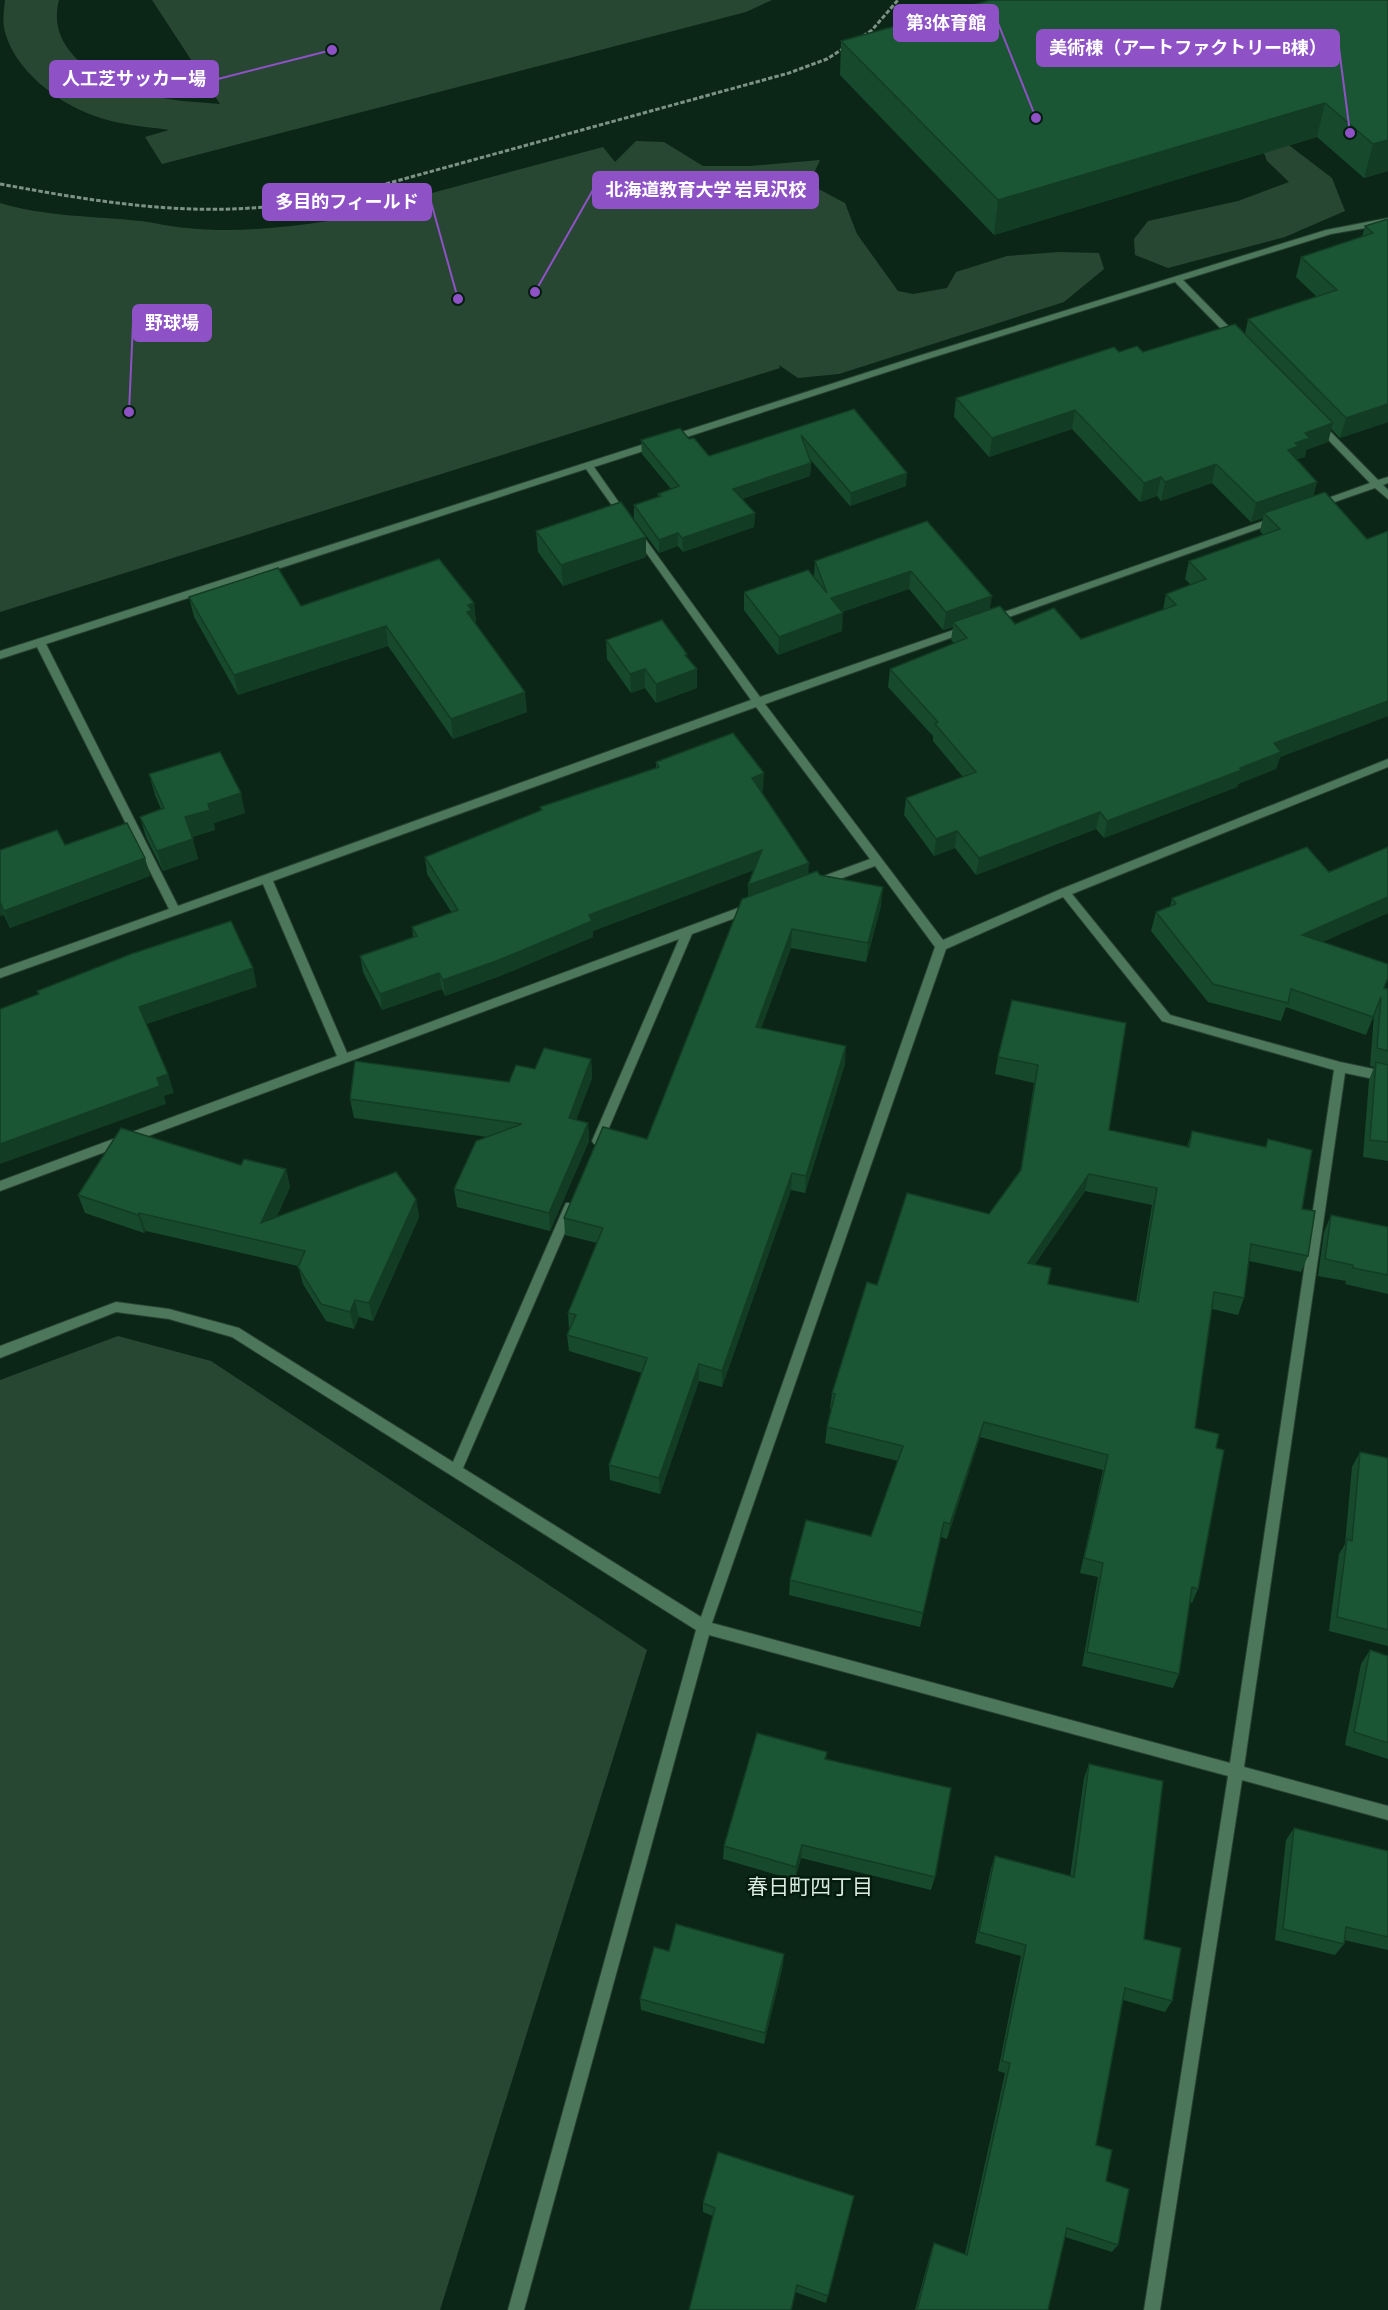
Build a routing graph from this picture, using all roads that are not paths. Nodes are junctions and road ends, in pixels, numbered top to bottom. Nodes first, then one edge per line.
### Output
1 (1388, 221) edge
2 (1177, 279) junction
3 (1243, 347) edge
4 (1310, 416) edge
5 (588, 466) junction
6 (1388, 480) edge
7 (1376, 484) junction
8 (1388, 496) edge
9 (1308, 508) edge
10 (1286, 516) edge
11 (983, 623) edge
12 (971, 627) edge
13 (40, 642) junction
14 (0, 655) edge
15 (758, 702) junction
16 (1388, 763) edge
17 (877, 861) junction
18 (266, 878) junction
19 (810, 886) edge
20 (1065, 892) junction
21 (766, 902) edge
22 (175, 911) junction
23 (688, 931) junction
24 (941, 946) junction
25 (0, 974) edge
26 (344, 1059) junction
27 (1340, 1067) junction
28 (1388, 1077) edge
29 (594, 1151) edge
30 (0, 1186) edge
31 (575, 1195) edge
32 (0, 1352) edge
33 (456, 1470) junction
34 (704, 1627) junction
35 (1236, 1770) junction
36 (1388, 1813) edge
37 (516, 2310) edge
38 (1152, 2310) edge

1 - 2 street
2 - 3 street
2 - 5 street
4 - 7 street
5 - 13 street
5 - 15 street
6 - 7 street
7 - 8 street
7 - 9 street
10 - 11 street
12 - 15 street
13 - 14 street
13 - 22 street
15 - 17 street
15 - 18 street
16 - 20 street
17 - 19 street
17 - 24 street
18 - 22 street
18 - 26 street
20 - 24 street
20 - 27 street
21 - 23 street
22 - 25 street
23 - 26 street
23 - 29 street
24 - 34 street
26 - 30 street
27 - 28 street
27 - 35 street
31 - 33 street
32 - 33 street
33 - 34 street
34 - 35 street
34 - 37 street
35 - 36 street
35 - 38 street

